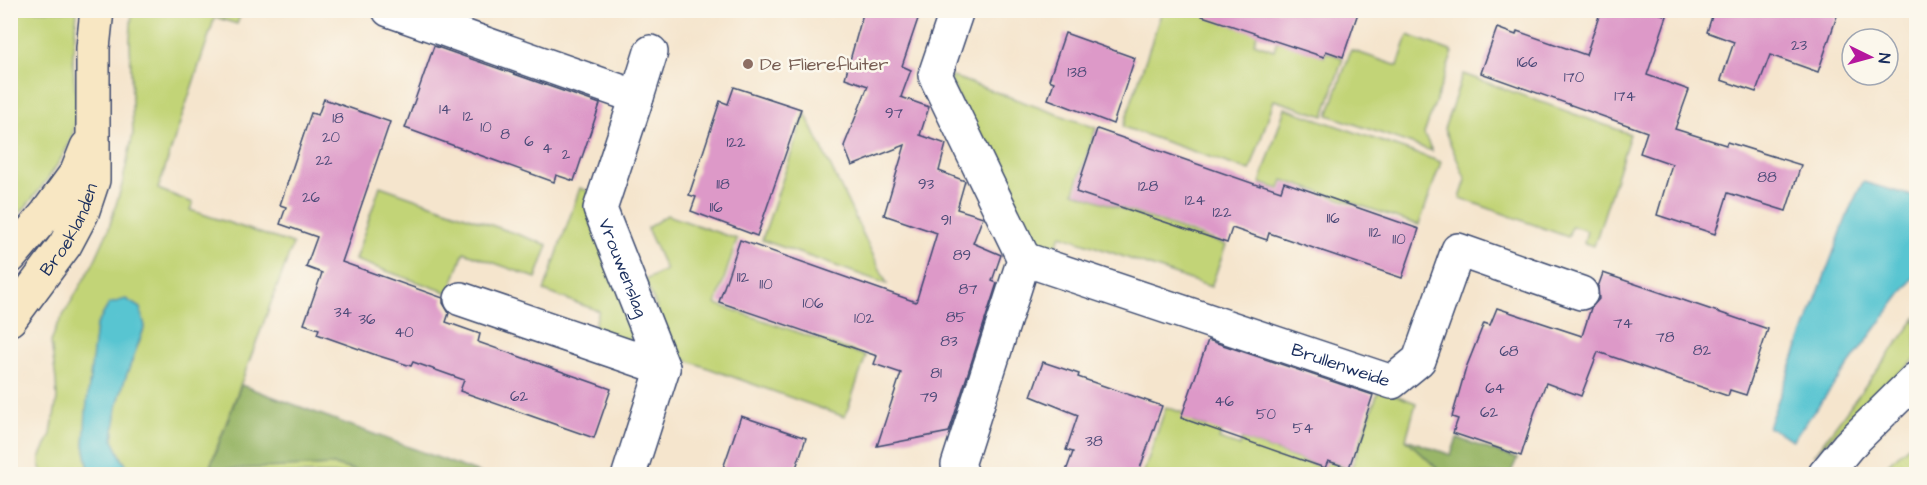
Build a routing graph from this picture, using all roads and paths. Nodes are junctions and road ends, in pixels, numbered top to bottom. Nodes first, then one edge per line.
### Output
1 (97, 10) edge
2 (389, 10) edge
3 (957, 10) edge
4 (651, 52) dead end
5 (637, 97) junction
6 (94, 128) junction
7 (10, 257) edge
8 (1024, 259) junction
9 (1581, 292) dead end
10 (462, 300) dead end
11 (10, 319) edge
12 (663, 368) junction
13 (1917, 379) edge
14 (629, 474) edge
15 (963, 474) edge
16 (1825, 474) edge

1 - 6 street, Broeklanden
2 - 5 street
3 - 8 street
4 - 5 street, Vrouwenslag
5 - 12 street, Vrouwenslag
6 - 7 street, Broeklanden
6 - 11 street, Broeklanden
8 - 9 street, Brullenweide
8 - 15 street
10 - 12 street
12 - 14 street
13 - 16 street

